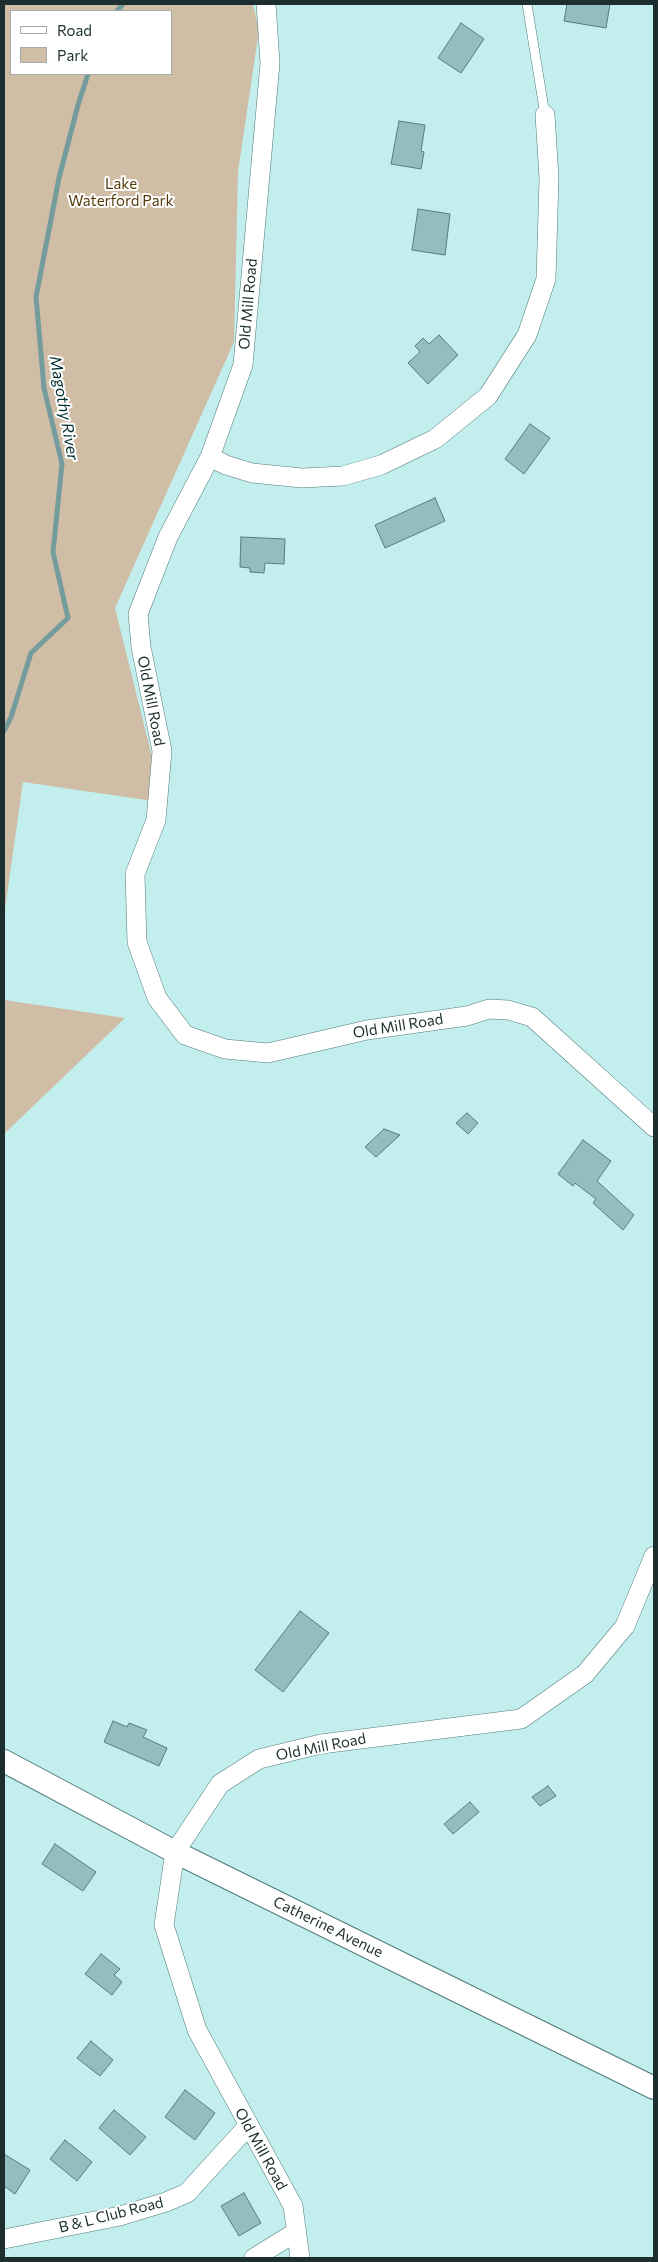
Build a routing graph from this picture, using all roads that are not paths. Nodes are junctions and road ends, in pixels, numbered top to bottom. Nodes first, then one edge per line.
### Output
1 (266, 4) edge
2 (527, 4) edge
3 (545, 115) joint
4 (210, 457) junction
5 (654, 1128) edge
6 (654, 1556) edge
7 (4, 1761) edge
8 (175, 1852) junction
9 (654, 2088) edge
10 (248, 2126) junction
11 (296, 2232) junction
12 (4, 2239) edge
13 (254, 2258) edge
14 (300, 2258) edge

1 - 4 street, Old Mill Road
2 - 3 lane
3 - 4 street
4 - 5 street, Old Mill Road
6 - 8 street, Old Mill Road
7 - 8 street, Catherine Avenue
8 - 9 street, Catherine Avenue
8 - 10 street, Old Mill Road
10 - 11 street, Old Mill Road
10 - 12 street, B & L Club Road
11 - 13 street
11 - 14 street, Old Mill Road

